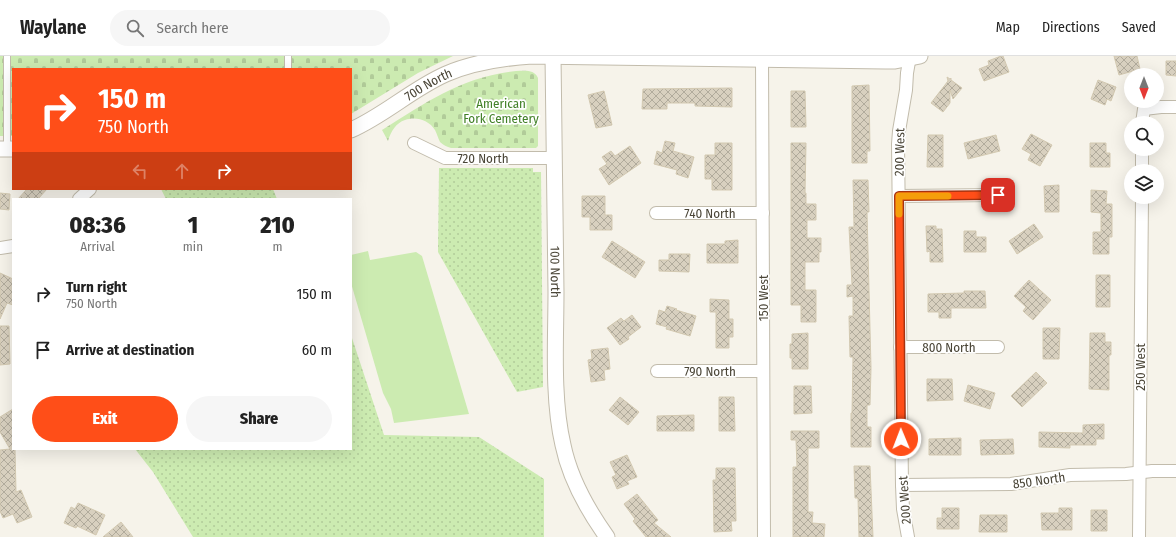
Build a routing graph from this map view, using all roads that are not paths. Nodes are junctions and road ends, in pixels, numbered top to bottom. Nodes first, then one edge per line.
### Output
1 (7, 56) edge
2 (288, 56) edge
3 (553, 56) edge
4 (913, 57) edge
5 (762, 60) junction
6 (288, 68) edge
7 (1176, 107) edge
8 (1143, 116) edge
9 (352, 129) edge
10 (414, 143) dead end
11 (7, 149) edge
12 (555, 158) junction
13 (89, 190) edge
14 (998, 195) dead end
15 (899, 196) junction
16 (80, 198) edge
17 (1142, 204) edge
18 (656, 213) dead end
19 (763, 213) junction
20 (12, 246) edge
21 (0, 248) edge
22 (900, 347) junction
23 (998, 347) dead end
24 (657, 371) dead end
25 (763, 371) junction
26 (1176, 471) edge
27 (1139, 472) junction
28 (902, 485) junction
29 (607, 537) edge
30 (764, 537) edge
31 (908, 537) edge
32 (1139, 537) edge

1 - 11 lane
2 - 6 lane
3 - 5 street, 700 North
3 - 9 street, 700 North
3 - 12 street, 100 North
4 - 5 street, 700 North
4 - 15 street, 200 West
5 - 19 street, 150 West
7 - 8 street
10 - 12 street, 720 North
12 - 29 street, 100 North
13 - 16 street
14 - 15 street
15 - 22 street, 200 West
17 - 27 street, 250 West
18 - 19 street, 740 North
19 - 25 street, 150 West
20 - 21 street
22 - 23 street, 800 North
22 - 28 street, 200 West
24 - 25 street, 790 North
25 - 30 street, 150 West
26 - 27 street, 850 North
27 - 28 street, 850 North
27 - 32 street, 250 West
28 - 31 street, 200 West

